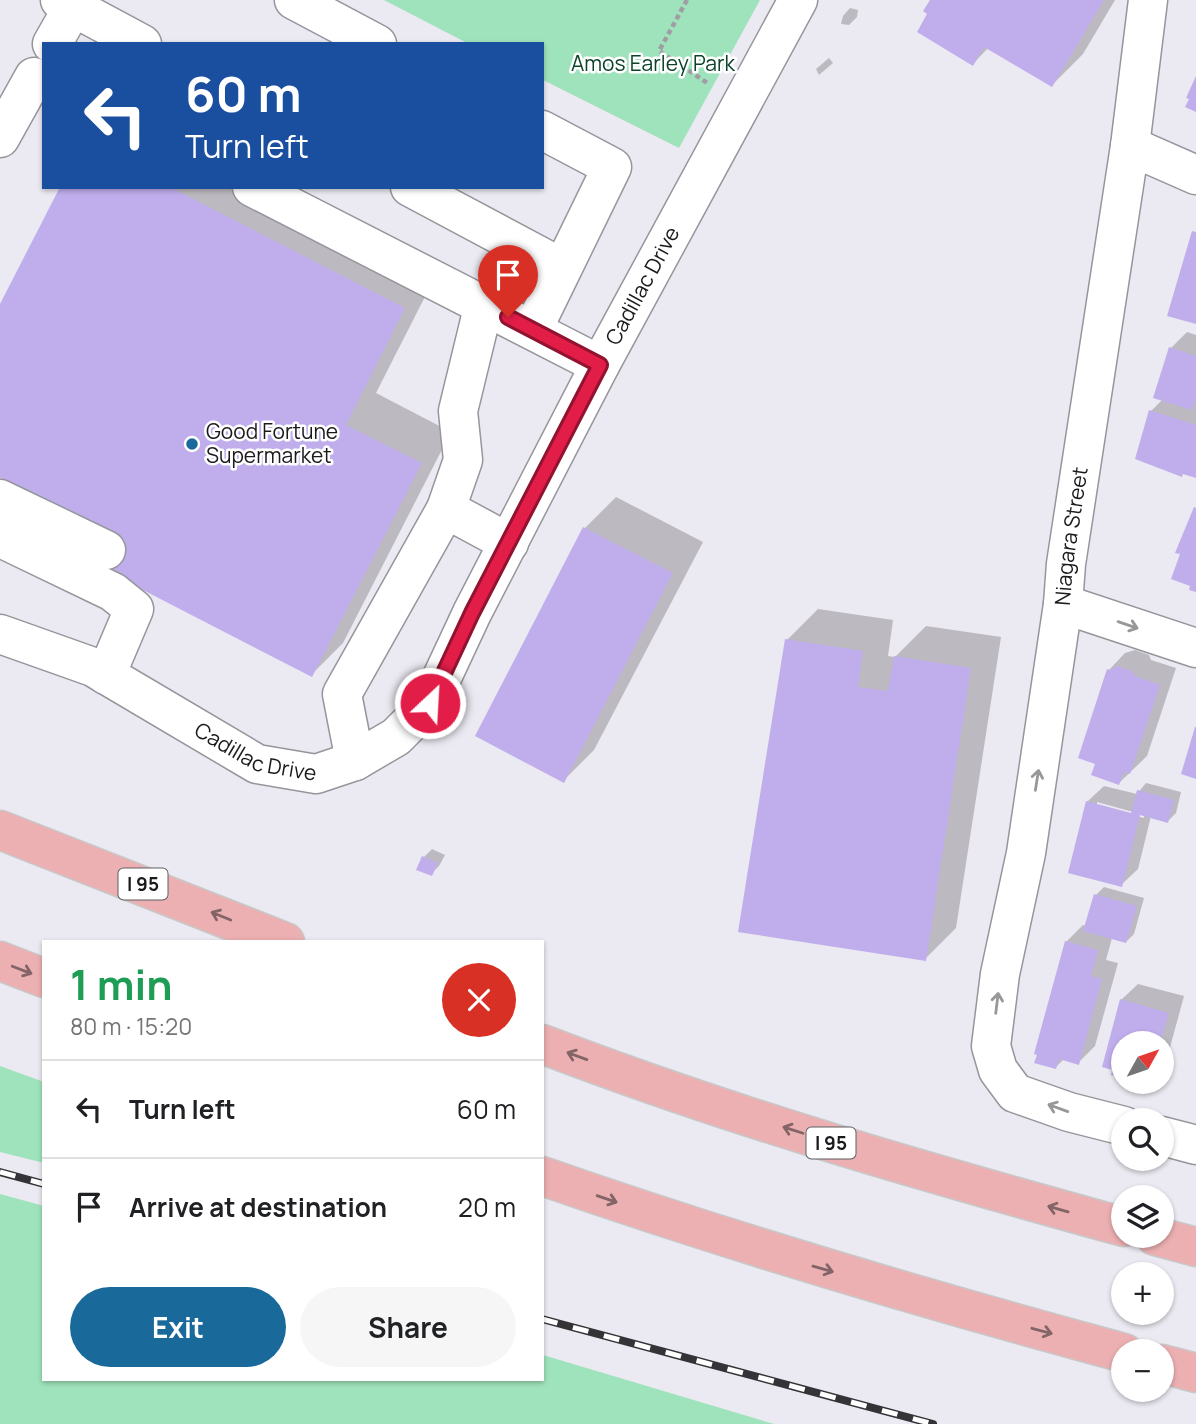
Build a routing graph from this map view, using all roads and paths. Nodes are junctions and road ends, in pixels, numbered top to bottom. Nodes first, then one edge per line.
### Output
1 (294, 0) edge
2 (687, 0) edge
3 (798, 0) edge
4 (1148, 0) edge
5 (66, 3) edge
6 (53, 42) edge
7 (138, 42) edge
8 (373, 42) edge
9 (40, 73) edge
10 (713, 87) dead end
11 (544, 132) edge
12 (0, 138) edge
13 (1130, 146) junction
14 (1196, 175) edge
15 (256, 189) edge
16 (414, 189) edge
17 (562, 268) junction
18 (484, 304) junction
19 (533, 329) junction
20 (600, 365) junction
21 (0, 499) edge
22 (446, 509) junction
23 (0, 534) edge
24 (509, 543) junction
25 (106, 550) dead end
26 (1063, 604) junction
27 (0, 634) edge
28 (1196, 648) edge
29 (106, 675) junction
30 (355, 761) junction
31 (0, 830) edge
32 (280, 940) edge
33 (0, 961) edge
34 (42, 977) edge
35 (544, 1045) edge
36 (1111, 1123) edge
37 (1174, 1139) edge
38 (1196, 1145) edge
39 (544, 1178) edge
40 (1111, 1223) edge
41 (1174, 1241) edge
42 (1196, 1247) edge
43 (1111, 1349) edge
44 (1174, 1367) edge
45 (1196, 1373) edge

1 - 8 street
2 - 10 path
3 - 20 street, Cadillac Drive
4 - 13 street, Niagara Street
5 - 6 street
5 - 7 street
9 - 12 street
11 - 17 street
13 - 14 street
13 - 26 street, Niagara Street
15 - 18 street
16 - 17 street
17 - 19 street
18 - 19 street
18 - 22 street
19 - 20 street
20 - 24 street, Cadillac Drive
21 - 25 street
22 - 24 street
22 - 30 street
23 - 29 street
24 - 30 street, Cadillac Drive
26 -> 28 street
36 -> 26 street, Niagara Street
27 - 29 street, Cadillac Drive
29 - 30 street, Cadillac Drive
32 -> 31 highway, I 95
33 -> 34 highway
40 -> 35 highway, I 95
37 - 38 street
39 -> 43 highway
41 - 42 highway
44 - 45 highway

